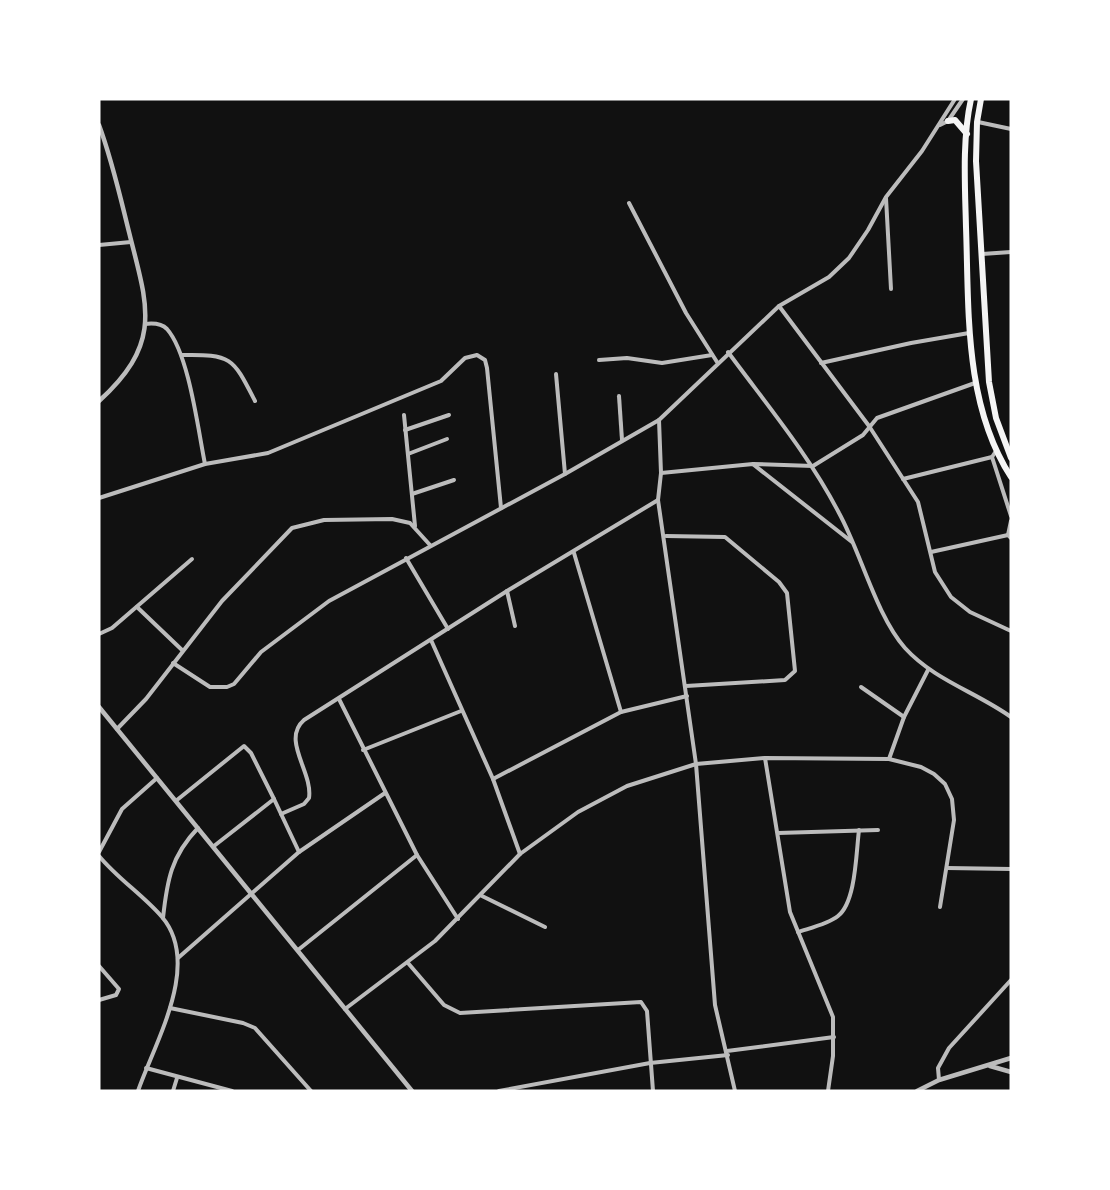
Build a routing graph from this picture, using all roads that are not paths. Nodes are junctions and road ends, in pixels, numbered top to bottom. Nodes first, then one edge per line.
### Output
1 (955, 99) edge
2 (963, 99) edge
3 (971, 99) edge
4 (981, 99) edge
5 (948, 121) junction
6 (977, 122) junction
7 (99, 125) edge
8 (940, 125) junction
9 (1011, 129) edge
10 (967, 134) junction
11 (886, 197) junction
12 (629, 203) dead end
13 (131, 242) junction
14 (99, 245) edge
15 (1011, 252) edge
16 (981, 254) junction
17 (891, 289) dead end
18 (779, 306) junction
19 (145, 324) junction
20 (970, 333) junction
21 (728, 352) junction
22 (182, 355) junction
23 (712, 355) junction
24 (599, 360) dead end
25 (717, 362) junction
26 (820, 363) junction
27 (556, 375) dead end
28 (976, 382) junction
29 (619, 396) dead end
30 (99, 400) edge
31 (255, 401) dead end
32 (449, 415) dead end
33 (404, 416) dead end
34 (659, 420) junction
35 (869, 426) junction
36 (405, 430) junction
37 (447, 439) dead end
38 (622, 440) junction
39 (408, 454) junction
40 (994, 454) junction
41 (1011, 458) edge
42 (205, 464) junction
43 (753, 464) junction
44 (813, 466) junction
45 (661, 473) junction
46 (565, 474) junction
47 (1011, 477) edge
48 (903, 479) junction
49 (454, 480) dead end
50 (412, 494) junction
51 (99, 498) edge
52 (658, 500) junction
53 (501, 508) junction
54 (1011, 516) edge
55 (1011, 521) edge
56 (415, 527) junction
57 (666, 536) junction
58 (1009, 536) edge
59 (853, 543) junction
60 (430, 546) junction
61 (931, 552) junction
62 (574, 553) junction
63 (406, 558) junction
64 (192, 559) dead end
65 (507, 591) junction
66 (137, 607) junction
67 (515, 626) dead end
68 (448, 629) junction
69 (1011, 631) edge
70 (99, 634) edge
71 (431, 640) junction
72 (182, 650) junction
73 (173, 663) junction
74 (928, 670) junction
75 (686, 686) junction
76 (861, 687) dead end
77 (687, 696) junction
78 (339, 699) junction
79 (99, 707) edge
80 (461, 711) junction
81 (621, 712) junction
82 (904, 717) junction
83 (1011, 717) edge
84 (117, 729) junction
85 (363, 750) junction
86 (765, 758) junction
87 (889, 759) junction
88 (696, 764) junction
89 (158, 777) junction
90 (493, 780) junction
91 (385, 793) junction
92 (274, 799) junction
93 (177, 800) junction
94 (281, 814) junction
95 (199, 827) junction
96 (859, 830) junction
97 (878, 830) dead end
98 (778, 833) junction
99 (214, 846) junction
100 (299, 852) junction
101 (99, 854) edge
102 (520, 854) junction
103 (417, 855) junction
104 (104, 863) junction
105 (99, 866) edge
106 (947, 868) junction
107 (1011, 869) edge
108 (252, 892) junction
109 (482, 896) junction
110 (940, 907) dead end
111 (163, 918) junction
112 (458, 919) junction
113 (545, 927) dead end
114 (798, 932) junction
115 (298, 950) junction
116 (178, 958) junction
117 (408, 963) junction
118 (99, 966) edge
119 (1011, 980) edge
120 (99, 1000) edge
121 (170, 1008) junction
122 (345, 1009) junction
123 (834, 1037) junction
124 (727, 1053) junction
125 (1011, 1058) edge
126 (650, 1063) junction
127 (990, 1066) junction
128 (146, 1068) junction
129 (1011, 1072) edge
130 (177, 1077) junction
131 (939, 1080) junction
132 (138, 1091) edge
133 (173, 1091) edge
134 (231, 1091) edge
135 (311, 1091) edge
136 (412, 1091) edge
137 (499, 1091) edge
138 (653, 1091) edge
139 (735, 1091) edge
140 (828, 1091) edge
141 (917, 1091) edge

1 - 8 street
2 - 5 street
3 - 10 highway
4 - 6 highway
5 - 8 street
5 - 10 highway
6 - 9 street
6 - 16 highway
7 - 13 street
8 - 11 street
10 - 20 highway
11 - 17 street
11 - 18 street
12 - 23 street
13 - 14 street
13 - 19 street
15 - 16 street
16 - 41 highway
18 - 21 street
18 - 26 street
19 - 22 street
19 - 30 street
20 - 26 street
20 - 28 highway
21 - 25 street
21 - 44 street
22 - 31 street
22 - 42 street
23 - 24 street
23 - 25 street
25 - 34 street
26 - 35 street
27 - 46 street
28 - 35 street
28 - 40 highway
29 - 38 street
32 - 36 street
33 - 36 street
34 - 38 street
34 - 45 street
35 - 44 street
35 - 48 street
36 - 39 street
37 - 39 street
38 - 46 street
39 - 50 street
40 - 47 highway
40 - 48 street
40 - 54 street
42 - 51 street
42 - 53 street
43 - 44 street
43 - 45 street
43 - 59 street
44 - 59 street
45 - 52 street
46 - 53 street
48 - 61 street
49 - 50 street
50 - 56 street
52 - 57 street
52 - 62 street
53 - 60 street
55 - 58 street
56 - 60 street
56 - 72 street
57 - 75 street
57 - 75 street
58 - 61 street
59 - 74 street
60 - 63 street
61 - 69 street
62 - 65 street
62 - 81 street
63 - 68 street
63 - 73 street
64 - 66 street
65 - 67 street
65 - 68 street
66 - 70 street
66 - 72 street
68 - 71 street
71 - 78 street
71 - 80 street
72 - 73 street
73 - 84 street
74 - 82 street
74 - 83 street
75 - 77 street
76 - 82 street
77 - 81 street
77 - 88 street
78 - 85 street
78 - 94 street
79 - 84 street
80 - 85 street
80 - 90 street
81 - 90 street
82 - 87 street
84 - 89 street
85 - 91 street
86 - 87 street
86 - 88 street
86 - 98 street
87 - 106 street
88 - 102 street
88 - 124 street
89 - 93 street
89 - 101 street
90 - 102 street
91 - 100 street
91 - 103 street
92 - 93 street
92 - 94 street
92 - 99 street
93 - 95 street
94 - 100 street
95 - 99 street
95 - 111 street
96 - 97 street
96 - 98 street
96 - 114 street
98 - 114 street
99 - 108 street
100 - 108 street
101 - 104 street
102 - 109 street
103 - 112 street
103 - 115 street
104 - 105 street
104 - 111 street
106 - 107 street
106 - 110 street
108 - 115 street
108 - 116 street
109 - 112 street
109 - 113 street
111 - 116 street
112 - 117 street
114 - 123 street
115 - 122 street
116 - 121 street
117 - 122 street
117 - 126 street
118 - 120 street
119 - 131 street
121 - 128 street
121 - 135 street
122 - 136 street
123 - 124 street
123 - 140 street
124 - 126 street
124 - 139 street
125 - 127 street
126 - 137 street
126 - 138 street
127 - 129 street
127 - 131 street
128 - 130 street
128 - 132 street
130 - 133 street
130 - 134 street
131 - 141 street

